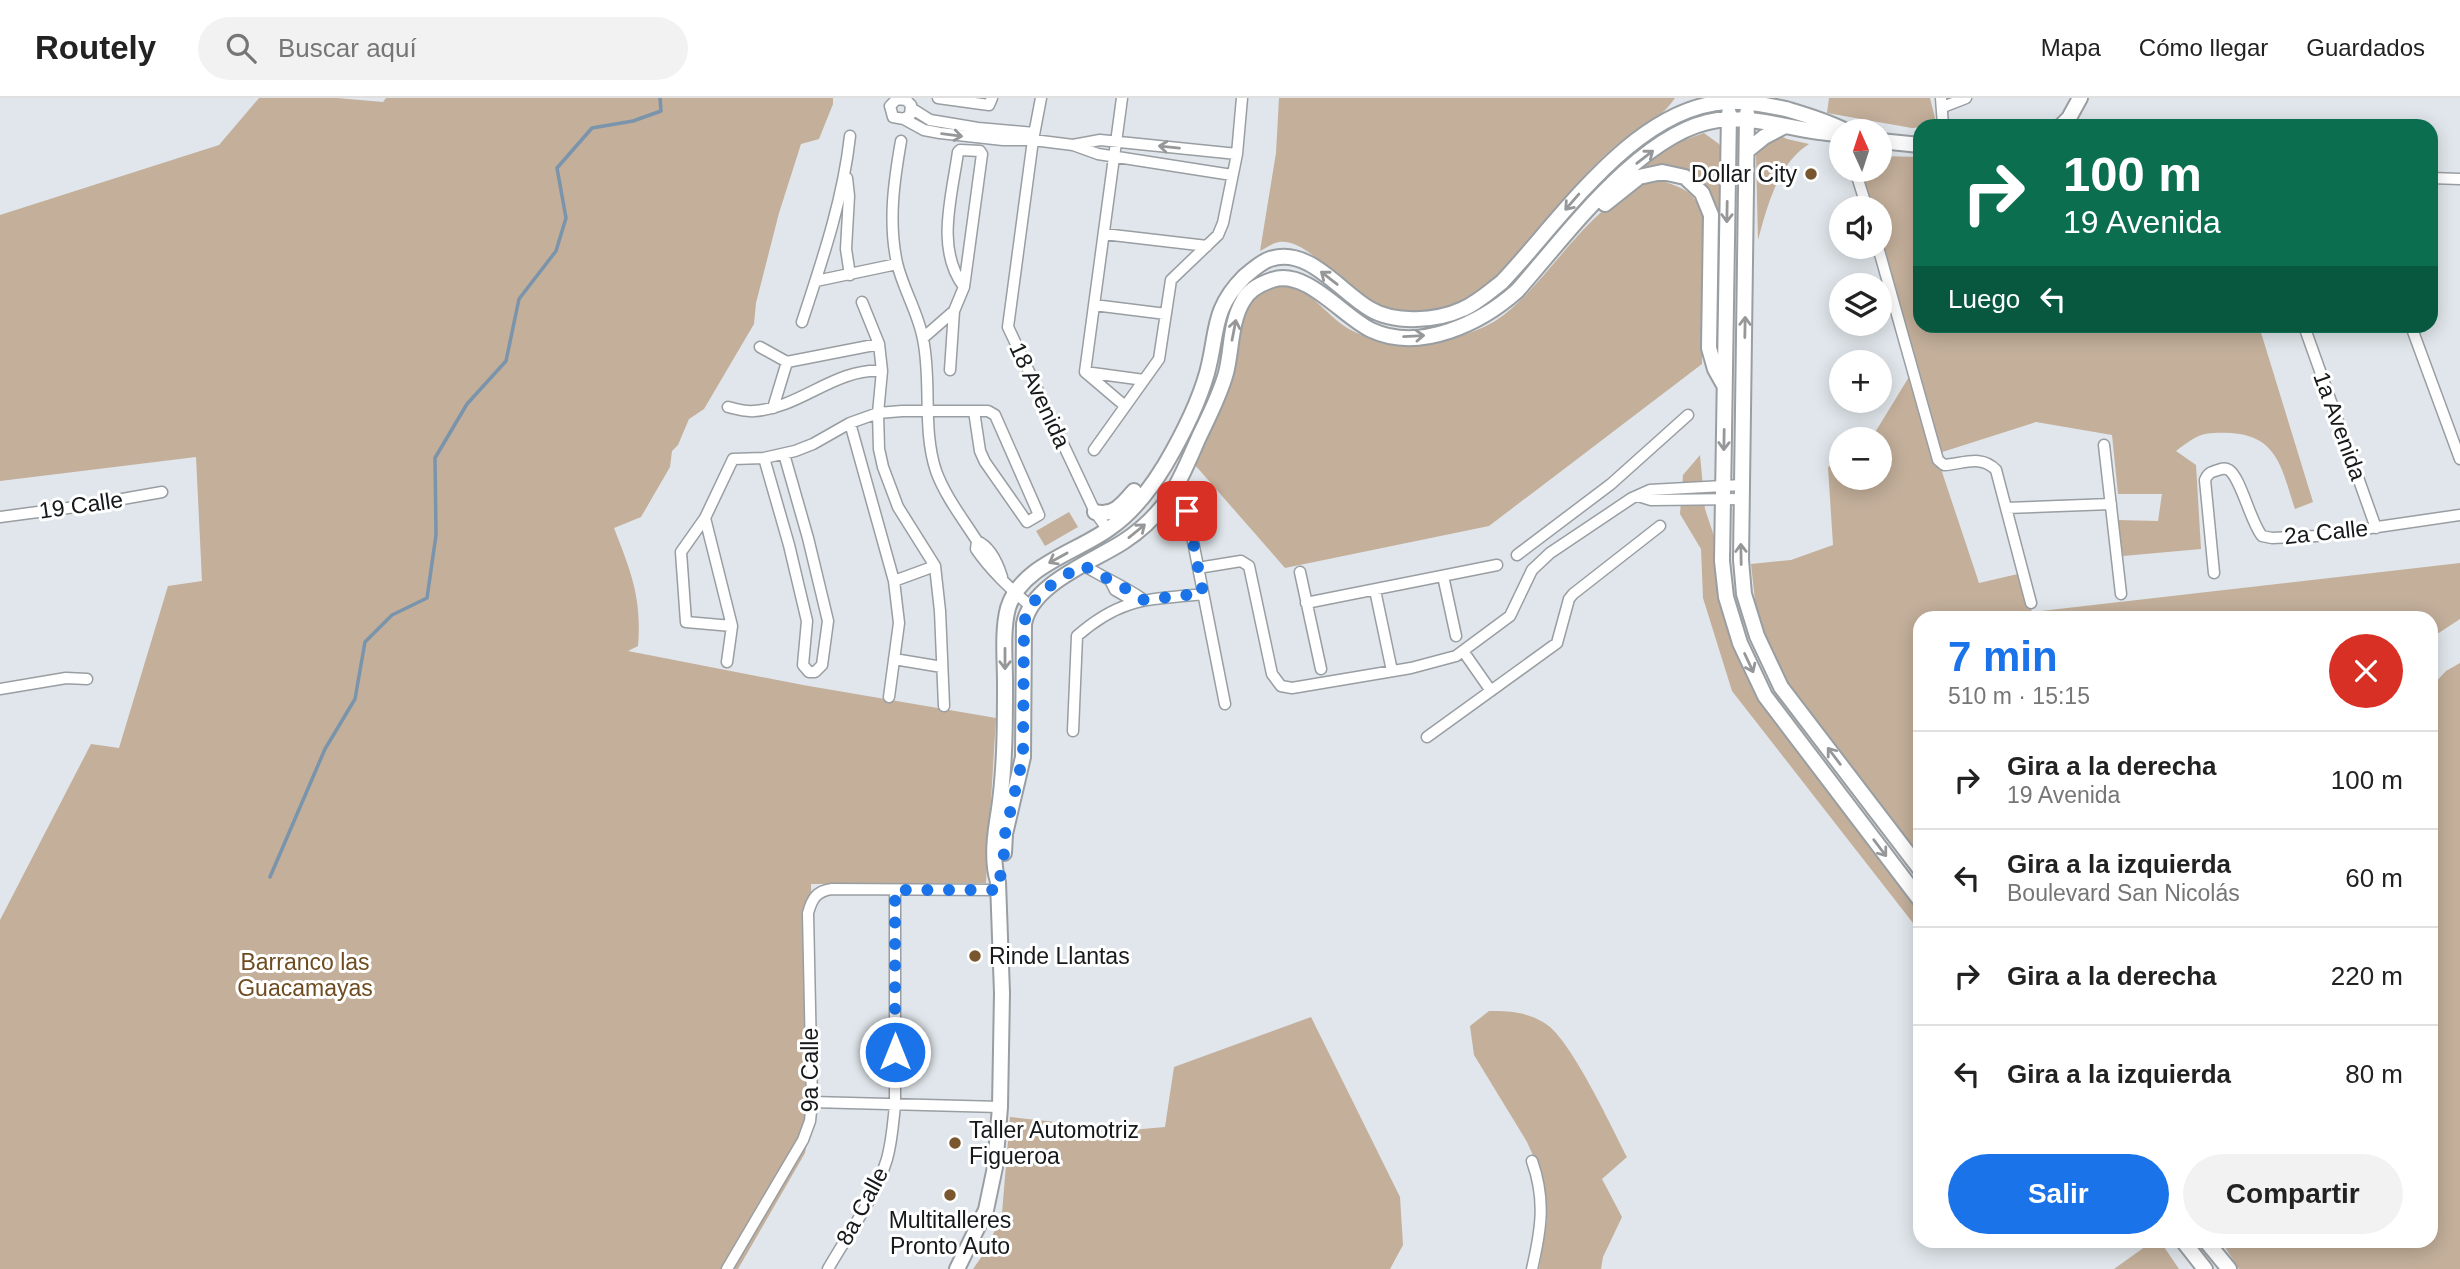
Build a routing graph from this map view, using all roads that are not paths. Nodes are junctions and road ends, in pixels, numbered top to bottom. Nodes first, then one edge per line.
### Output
1 (938, 98) edge
2 (992, 98) edge
3 (1041, 98) edge
4 (1122, 98) edge
5 (1242, 98) edge
6 (1685, 98) edge
7 (1966, 98) edge
8 (2080, 98) edge
9 (893, 99) edge
10 (1729, 100) edge
11 (1746, 100) edge
12 (1942, 102) edge
13 (911, 108) junction
14 (904, 119) junction
15 (2068, 119) edge
16 (1728, 120) junction
17 (1748, 121) junction
18 (1666, 122) junction
19 (1829, 122) edge
20 (1788, 125) junction
21 (1829, 132) edge
22 (1034, 133) junction
23 (850, 136) dead end
24 (901, 141) dead end
25 (1117, 142) junction
26 (1892, 142) edge
27 (1913, 144) edge
28 (1073, 145) junction
29 (1748, 150) junction
30 (1237, 154) junction
31 (1115, 156) junction
32 (846, 174) junction
33 (1232, 175) junction
34 (2438, 178) edge
35 (2460, 179) edge
36 (1104, 234) junction
37 (1561, 241) junction
38 (1207, 246) junction
39 (1881, 259) edge
40 (897, 264) junction
41 (850, 275) junction
42 (816, 281) junction
43 (964, 287) junction
44 (862, 302) dead end
45 (1094, 305) junction
46 (954, 311) junction
47 (1166, 314) junction
48 (802, 322) dead end
49 (2306, 333) edge
50 (2414, 333) edge
51 (923, 338) junction
52 (879, 344) junction
53 (761, 347) dead end
54 (788, 362) junction
55 (950, 370) dead end
56 (882, 371) junction
57 (1084, 372) junction
58 (1144, 380) junction
59 (1204, 381) junction
60 (1726, 387) junction
61 (1125, 406) junction
62 (728, 407) dead end
63 (772, 408) junction
64 (929, 411) junction
65 (974, 411) junction
66 (878, 414) junction
67 (1688, 415) dead end
68 (850, 423) junction
69 (2104, 445) dead end
70 (1094, 450) dead end
71 (785, 454) junction
72 (764, 458) junction
73 (2460, 459) edge
74 (162, 492) dead end
75 (1742, 492) junction
76 (1723, 493) junction
77 (2111, 504) junction
78 (2006, 508) junction
79 (1187, 511) dead end
80 (1095, 512) junction
81 (2460, 515) edge
82 (0, 517) edge
83 (705, 518) junction
84 (1660, 526) dead end
85 (2376, 528) junction
86 (1108, 530) junction
87 (1549, 532) junction
88 (808, 538) junction
89 (789, 545) junction
90 (1558, 547) junction
91 (1517, 555) dead end
92 (1086, 564) junction
93 (1497, 565) dead end
94 (935, 566) junction
95 (1198, 568) junction
96 (1300, 572) dead end
97 (2214, 573) dead end
98 (1443, 576) junction
99 (894, 581) junction
100 (1376, 590) junction
101 (1016, 593) junction
102 (1203, 593) junction
103 (2121, 594) dead end
104 (1139, 601) junction
105 (1306, 603) junction
106 (2031, 603) dead end
107 (1030, 606) junction
108 (732, 626) junction
109 (1455, 636) dead end
110 (1463, 651) junction
111 (894, 659) junction
112 (727, 662) dead end
113 (942, 667) junction
114 (1321, 669) dead end
115 (1392, 671) junction
116 (87, 679) dead end
117 (0, 689) edge
118 (1491, 691) junction
119 (888, 697) dead end
120 (1225, 704) dead end
121 (944, 706) dead end
122 (1073, 731) dead end
123 (1427, 737) dead end
124 (1913, 860) edge
125 (998, 886) junction
126 (895, 890) junction
127 (1913, 891) edge
128 (812, 1102) junction
129 (895, 1105) junction
130 (1000, 1107) junction
131 (1532, 1161) dead end
132 (2188, 1248) edge
133 (2212, 1248) edge
134 (727, 1269) edge
135 (828, 1269) edge
136 (957, 1269) edge
137 (1532, 1269) edge
138 (2205, 1269) edge
139 (2229, 1269) edge

1 - 2 street
3 - 22 street, 18 Avenida
4 - 25 street
5 - 30 street
6 - 18 main road
7 - 12 street
8 - 15 main road
9 - 13 street
9 - 14 street
10 - 11 main road
10 - 16 main road
10 - 18 main road
11 - 17 main road
11 - 19 main road
13 - 14 street
13 - 22 street
14 -> 22 street
16 - 17 main road
37 -> 16 main road
16 -> 60 main road
17 - 20 main road
17 - 29 main road
18 -> 59 main road
20 - 21 main road
20 - 29 main road
22 - 28 street
22 - 80 street, 18 Avenida
23 - 32 street
24 - 40 street
25 - 28 street
30 -> 25 street
25 - 31 street
26 - 27 main road
28 - 31 street
75 -> 29 main road
30 - 33 street
31 - 33 street
31 - 36 street
32 - 41 street
32 - 42 street
33 - 38 street
34 - 35 street
36 - 38 street
36 - 45 street
37 - 60 main road
92 -> 37 main road
38 - 47 street
39 - 78 street
40 - 41 street
40 - 51 street
41 - 42 street
42 - 48 street
43 - 43 street
43 - 46 street
44 - 52 street
45 - 47 street
45 - 57 street
46 - 51 street
46 - 55 street
47 - 58 street
49 - 85 street, 1a Avenida
50 - 73 street
51 - 64 street
52 - 54 street
52 - 56 street
53 - 54 street
54 - 63 street
56 - 63 street
56 - 66 street
57 - 58 street
57 - 61 street
58 - 61 street
59 - 80 main road
59 - 86 main road
60 -> 76 main road
61 - 70 street
62 - 63 street
64 - 65 street
64 - 66 street
64 - 101 street
65 - 65 street
66 - 68 street
66 - 94 street
67 - 87 street
68 - 71 street
68 - 99 street
69 - 77 street
71 - 72 street
71 - 88 street
72 - 83 street
72 - 89 street
74 - 82 street, 19 Calle
75 - 76 street
124 -> 75 main road
76 - 90 street
76 -> 127 main road
77 - 78 street
77 - 103 street
78 - 106 street
79 - 95 street
80 - 86 street, 18 Avenida
81 - 85 street, 2a Calle
83 - 108 street
83 - 108 street
84 - 118 street
85 - 97 street, 2a Calle
86 - 92 main road
86 -> 101 main road
87 - 90 street
87 - 91 street
88 - 89 street
88 - 89 street
90 - 110 street
92 - 104 street
92 - 107 main road
93 - 98 street
94 - 99 street
94 - 113 street
95 - 102 street
95 - 115 street
96 - 105 street
98 - 100 street
98 - 109 street
99 - 111 street
100 - 105 street
100 - 115 street
101 - 107 street
101 -> 125 main road
102 - 104 street
102 - 120 street
104 - 122 street
105 - 114 street
107 - 125 main road
108 - 112 street
110 - 115 street
110 - 118 street
111 - 113 street
111 - 119 street
113 - 121 street
116 - 117 street
118 - 123 street
125 - 126 street
125 - 130 main road
126 - 128 street, 9a Calle
126 - 129 street, 8a Calle
128 - 129 street
128 - 134 street, 9a Calle
129 - 130 street
129 - 135 street, 8a Calle
130 - 136 main road
131 - 137 street
132 - 138 main road
133 - 139 main road

